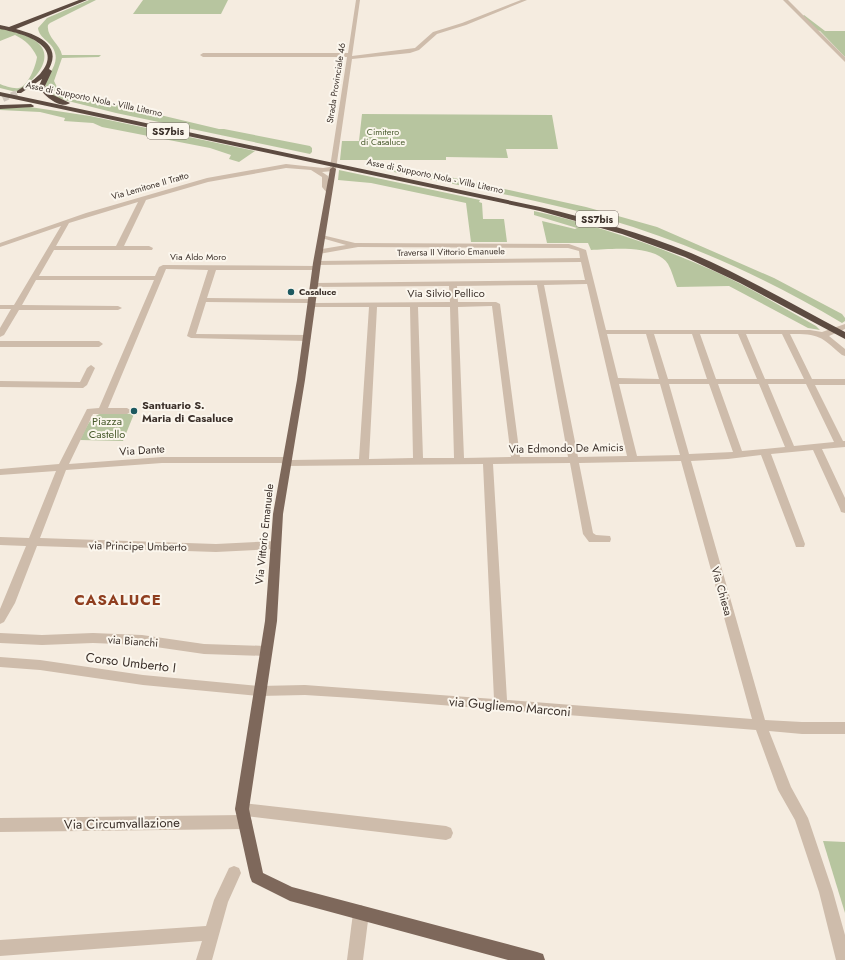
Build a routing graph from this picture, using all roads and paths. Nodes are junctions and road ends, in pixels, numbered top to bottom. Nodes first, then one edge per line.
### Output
1 (76, 0) edge
2 (84, 0) edge
3 (358, 0) edge
4 (525, 0) edge
5 (786, 0) edge
6 (68, 6) junction
7 (17, 19) dead end
8 (28, 21) junction
9 (0, 29) edge
10 (0, 33) edge
11 (46, 45) junction
12 (203, 55) dead end
13 (349, 56) junction
14 (845, 60) edge
15 (49, 66) junction
16 (0, 91) edge
17 (19, 92) tunnel mouth
18 (1, 98) edge
19 (0, 107) edge
20 (84, 110) junction
21 (334, 158) junction
22 (312, 162) junction
23 (333, 169) junction
24 (329, 192) junction
25 (143, 198) junction
26 (67, 220) junction
27 (322, 237) junction
28 (358, 245) junction
29 (0, 246) edge
30 (51, 248) junction
31 (119, 248) junction
32 (148, 248) dead end
33 (319, 252) junction
34 (584, 260) junction
35 (317, 266) junction
36 (213, 267) junction
37 (34, 278) junction
38 (158, 278) junction
39 (540, 282) junction
40 (590, 282) junction
41 (453, 283) junction
42 (314, 285) junction
43 (203, 300) junction
44 (312, 303) junction
45 (454, 304) junction
46 (373, 305) junction
47 (414, 305) junction
48 (0, 307) edge
49 (16, 308) junction
50 (118, 308) dead end
51 (824, 322) junction
52 (845, 326) edge
53 (845, 329) edge
54 (601, 332) junction
55 (649, 332) junction
56 (695, 332) junction
57 (741, 332) junction
58 (785, 332) junction
59 (0, 335) edge
60 (823, 335) junction
61 (845, 336) edge
62 (307, 338) junction
63 (0, 344) edge
64 (99, 344) dead end
65 (845, 353) edge
66 (91, 368) dead end
67 (613, 381) junction
68 (664, 382) junction
69 (713, 382) junction
70 (762, 382) junction
71 (810, 382) junction
72 (845, 382) edge
73 (0, 384) edge
74 (102, 411) junction
75 (128, 411) dead end
76 (842, 445) edge
77 (816, 447) junction
78 (791, 448) junction
79 (766, 452) junction
80 (739, 455) junction
81 (684, 458) junction
82 (633, 459) junction
83 (516, 460) junction
84 (574, 460) junction
85 (459, 461) junction
86 (488, 461) junction
87 (286, 462) junction
88 (364, 462) junction
89 (418, 462) junction
90 (62, 468) junction
91 (0, 472) edge
92 (845, 509) edge
93 (606, 539) dead end
94 (0, 541) edge
95 (32, 543) junction
96 (800, 544) dead end
97 (276, 545) junction
98 (0, 619) edge
99 (0, 638) edge
100 (266, 651) junction
101 (0, 662) edge
102 (259, 691) junction
103 (501, 705) junction
104 (760, 725) junction
105 (845, 728) edge
106 (243, 815) junction
107 (0, 825) edge
108 (446, 833) dead end
109 (234, 873) dead end
110 (361, 913) junction
111 (211, 933) junction
112 (0, 948) edge
113 (495, 954) edge
114 (204, 960) edge
115 (355, 960) edge
116 (537, 960) edge
117 (844, 960) edge

1 - 7 highway
1 - 8 highway
2 - 6 highway
3 - 13 street, Strada Provinciale 46
4 - 13 street
5 - 14 street
6 - 8 highway
6 - 11 highway
8 - 9 highway
8 - 10 highway
9 - 11 highway
11 - 15 highway
12 - 13 street
13 - 21 street, Strada Provinciale 46
15 - 17 highway
15 - 20 highway
16 - 20 highway, Asse di Supporto Nola - Villa Literno / SS7bis
18 - 20 highway, Asse di Supporto Nola - Villa Literno / SS7bis
19 - 20 highway
20 - 22 highway, Asse di Supporto Nola - Villa Literno / SS7bis
21 - 22 street
21 - 23 street, Strada Provinciale 46
22 - 23 street, Via Lemitone II Tratto
22 - 24 street
22 - 25 street, Via Lemitone II Tratto
22 - 51 highway, Asse di Supporto Nola - Villa Literno / SS7bis
23 - 24 main road, Via Vittorio Emanuele
24 - 27 main road, Via Vittorio Emanuele
25 - 26 street, Via Lemitone II Tratto
25 - 31 street
26 - 29 street, Via Lemitone II Tratto
26 - 30 street
27 - 28 street
27 - 33 main road, Via Vittorio Emanuele
28 - 33 street
28 - 34 street
30 - 31 street
30 - 37 street
31 - 32 street
33 - 35 main road, Via Vittorio Emanuele
34 - 35 street, Traversa II Vittorio Emanuele
34 - 40 street
35 - 36 street, Via Aldo Moro
35 - 42 main road, Via Vittorio Emanuele
36 - 38 street, Via Aldo Moro
36 - 43 street
37 - 38 street
37 - 49 street
38 - 74 street, Via Aldo Moro
39 - 40 street
39 - 41 street
39 - 84 street
40 - 54 street
41 - 42 street
41 - 45 street
42 - 44 main road, Via Vittorio Emanuele
43 - 44 street, Via Silvio Pellico
43 - 62 street
44 - 46 street, Via Silvio Pellico
44 - 62 main road, Via Vittorio Emanuele
45 - 47 street, Via Silvio Pellico
45 - 83 street, Via Silvio Pellico
45 - 85 street
46 - 47 street, Via Silvio Pellico
46 - 88 street
47 - 89 street
48 - 49 street
49 - 50 street
49 - 59 street
51 - 53 highway, Asse di Supporto Nola - Villa Literno / SS7bis
51 - 61 highway, Asse di Supporto Nola - Villa Literno / SS7bis
52 - 60 street
54 - 55 street
54 - 67 street
55 - 56 street
55 - 68 street, Via Chiesa
56 - 57 street
56 - 69 street
57 - 58 street
57 - 70 street
58 - 60 street
58 - 71 street
60 - 65 street
62 - 87 main road, Via Vittorio Emanuele
63 - 64 street
66 - 73 street
67 - 68 street
67 - 82 street
68 - 69 street
68 - 81 street, Via Chiesa
69 - 70 street
69 - 80 street
70 - 71 street
70 - 78 street
71 - 72 street
71 - 76 street
74 - 75 street
74 - 90 street
76 - 77 street, Via Edmondo De Amicis
77 - 78 street, Via Edmondo De Amicis
77 - 92 street
78 - 79 street, Via Edmondo De Amicis
79 - 80 street, Via Edmondo De Amicis
79 - 96 street
80 - 81 street, Via Edmondo De Amicis
81 - 82 street, Via Edmondo De Amicis
81 - 104 street, Via Chiesa
82 - 84 street, Via Edmondo De Amicis
83 - 84 street, Via Edmondo De Amicis
83 - 86 street, Via Edmondo De Amicis
84 - 93 street
85 - 86 street, Via Edmondo De Amicis
85 - 89 street, Via Edmondo De Amicis
86 - 103 street
87 - 88 street, Via Edmondo De Amicis
87 - 90 street, Via Dante
87 - 97 main road, Via Vittorio Emanuele
88 - 89 street, Via Edmondo De Amicis
90 - 91 street, Via Dante
90 - 95 street
94 - 95 street, via Principe Umberto
95 - 97 street, via Principe Umberto
95 - 98 street
97 - 100 main road, Via Vittorio Emanuele
99 - 100 street, via Bianchi
100 - 102 main road, Via Vittorio Emanuele
101 - 102 street, Corso Umberto I
102 - 103 street, via Gugliemo Marconi
102 - 106 main road, Via Vittorio Emanuele
103 - 104 street, via Gugliemo Marconi
104 - 105 street, via Gugliemo Marconi
104 - 117 street, Via Chiesa
106 - 107 street, Via Circumvallazione
106 - 108 street, Via Circumvallazione
106 - 110 main road, Via Vittorio Emanuele
109 - 111 street
110 - 113 main road
110 - 115 street
111 - 112 street
111 - 114 street
113 - 116 main road

